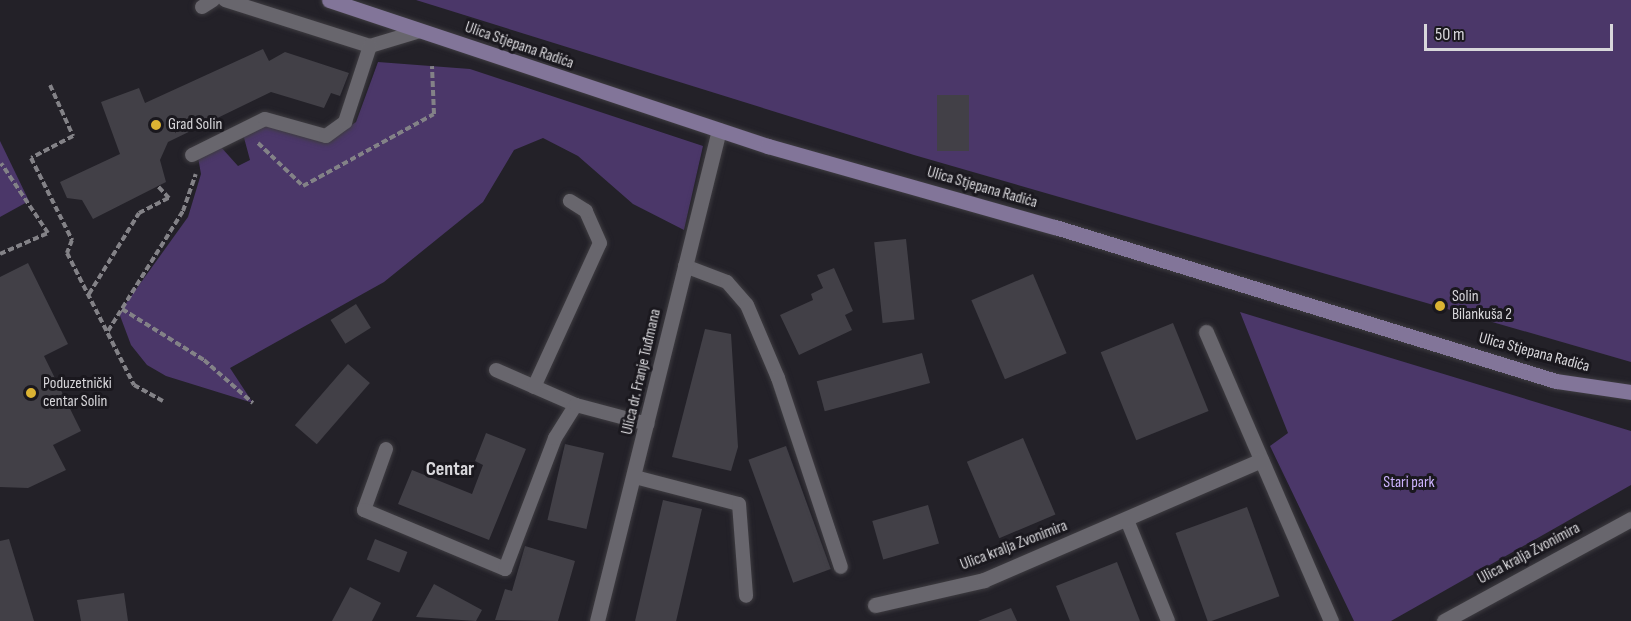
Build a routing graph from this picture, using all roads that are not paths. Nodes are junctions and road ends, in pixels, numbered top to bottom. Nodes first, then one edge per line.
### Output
1 (225, 0) edge
2 (329, 0) edge
3 (420, 31) junction
4 (369, 46) junction
5 (719, 130) junction
6 (192, 155) road end
7 (570, 201) dead end
8 (686, 266) junction
9 (1206, 332) dead end
10 (496, 370) dead end
11 (534, 387) junction
12 (1631, 392) edge
13 (576, 405) junction
14 (648, 424) junction
15 (386, 449) dead end
16 (1261, 460) junction
17 (635, 477) junction
18 (1631, 519) edge
19 (1127, 520) junction
20 (841, 567) dead end
21 (746, 596) dead end
22 (875, 605) dead end
23 (597, 621) edge
24 (1168, 621) edge
25 (1331, 621) edge
26 (1444, 621) edge

1 - 4 lane
2 - 3 main road, Ulica Stjepana Radića
3 - 4 lane
3 - 5 main road, Ulica Stjepana Radića
4 - 6 lane
5 - 8 street, Ulica dr. Franje Tuđmana
5 - 12 main road, Ulica Stjepana Radića
7 - 11 lane
8 - 14 street, Ulica dr. Franje Tuđmana
8 - 20 lane
9 - 16 street
10 - 11 lane
11 - 13 lane
13 - 14 lane
13 - 15 lane
14 - 17 street, Ulica dr. Franje Tuđmana
16 - 19 street, Ulica kralja Zvonimira
16 - 25 street
17 - 21 lane
17 - 23 street, Ulica dr. Franje Tuđmana
18 - 26 street, Ulica kralja Zvonimira
19 - 22 street, Ulica kralja Zvonimira
19 - 24 lane

